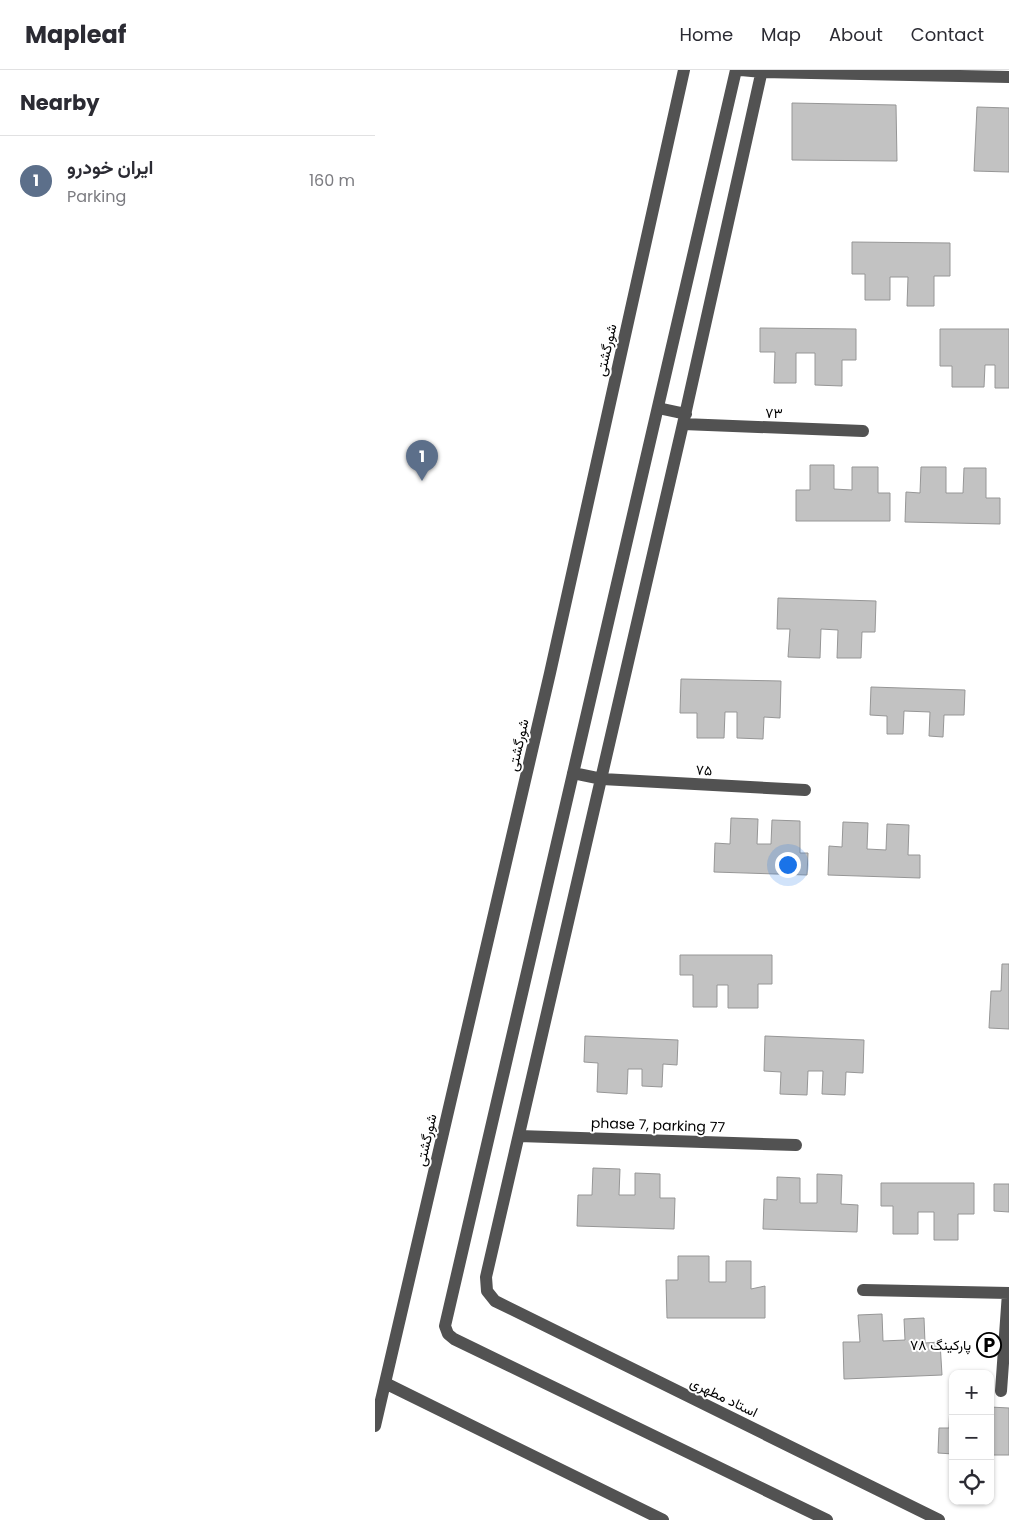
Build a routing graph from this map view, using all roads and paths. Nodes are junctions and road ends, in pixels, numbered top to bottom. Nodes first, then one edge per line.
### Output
1 (684, 70) edge
2 (736, 70) edge
3 (741, 70) edge
4 (762, 71) edge
5 (949, 73) edge
6 (1009, 77) edge
7 (658, 408) junction
8 (685, 419) junction
9 (863, 432) dead end
10 (573, 772) junction
11 (602, 779) junction
12 (805, 790) dead end
13 (519, 1136) junction
14 (796, 1145) dead end
15 (863, 1290) dead end
16 (1008, 1293) edge
17 (385, 1383) junction
18 (1001, 1391) dead end
19 (375, 1426) edge
20 (663, 1520) edge
21 (827, 1520) edge
22 (939, 1520) edge

1 - 17 street, شورگشتی
2 - 7 street
3 - 4 street
4 - 5 street
4 - 8 street
5 - 6 street
7 - 8 street, ۷۳
7 - 10 street
8 - 9 street, ۷۳
8 - 11 street
10 - 11 street, ۷۵
10 - 21 street
11 - 12 street, ۷۵
11 - 13 street
13 - 14 street, phase 7, parking 77
13 - 22 street, استاد مطهری
15 - 16 street
16 - 18 street
17 - 19 street, شورگشتی
17 - 20 street

